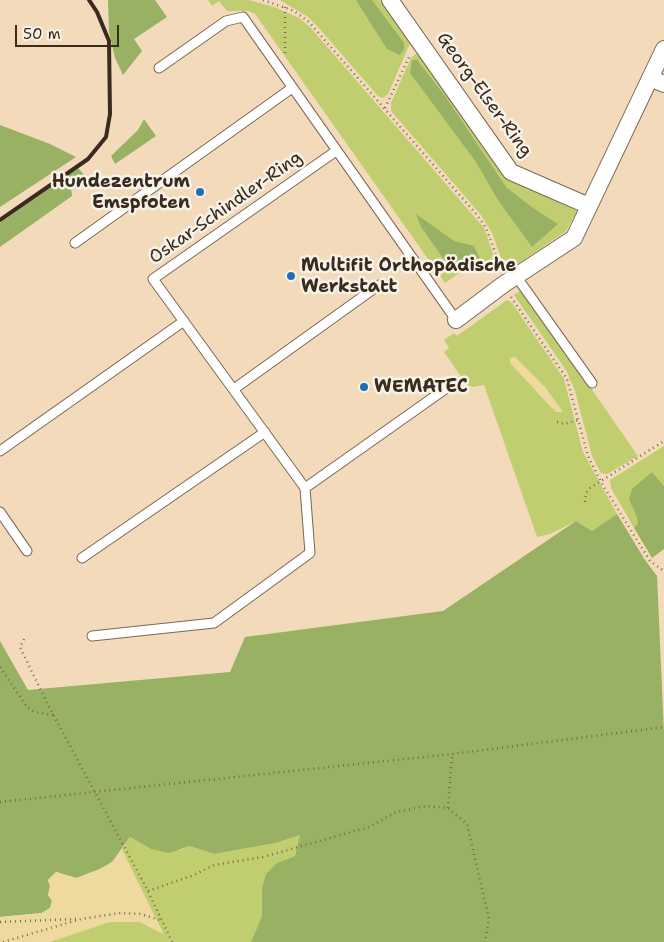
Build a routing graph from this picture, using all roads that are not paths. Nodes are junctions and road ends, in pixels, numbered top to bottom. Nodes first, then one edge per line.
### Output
1 (395, 2) edge
2 (664, 49) edge
3 (158, 68) dead end
4 (657, 81) edge
5 (292, 88) junction
6 (336, 150) junction
7 (589, 206) junction
8 (75, 243) dead end
9 (510, 280) junction
10 (379, 285) dead end
11 (456, 320) joint
12 (184, 321) junction
13 (592, 383) dead end
14 (448, 387) dead end
15 (234, 389) junction
16 (265, 432) junction
17 (0, 451) edge
18 (305, 488) junction
19 (0, 512) edge
20 (27, 551) dead end
21 (82, 558) dead end
22 (92, 636) dead end

1 - 7 street, Georg-Elser-Ring
2 - 4 street
3 - 5 lane
4 - 7 street
5 - 6 lane
5 - 8 lane
6 - 11 lane
6 - 12 lane, Oskar-Schindler-Ring
7 - 9 street
9 - 11 street
9 - 13 lane
10 - 15 lane
12 - 15 lane, Oskar-Schindler-Ring
12 - 17 lane
14 - 18 lane
15 - 16 lane, Oskar-Schindler-Ring
16 - 18 lane, Oskar-Schindler-Ring
16 - 21 lane
18 - 22 lane
19 - 20 lane

